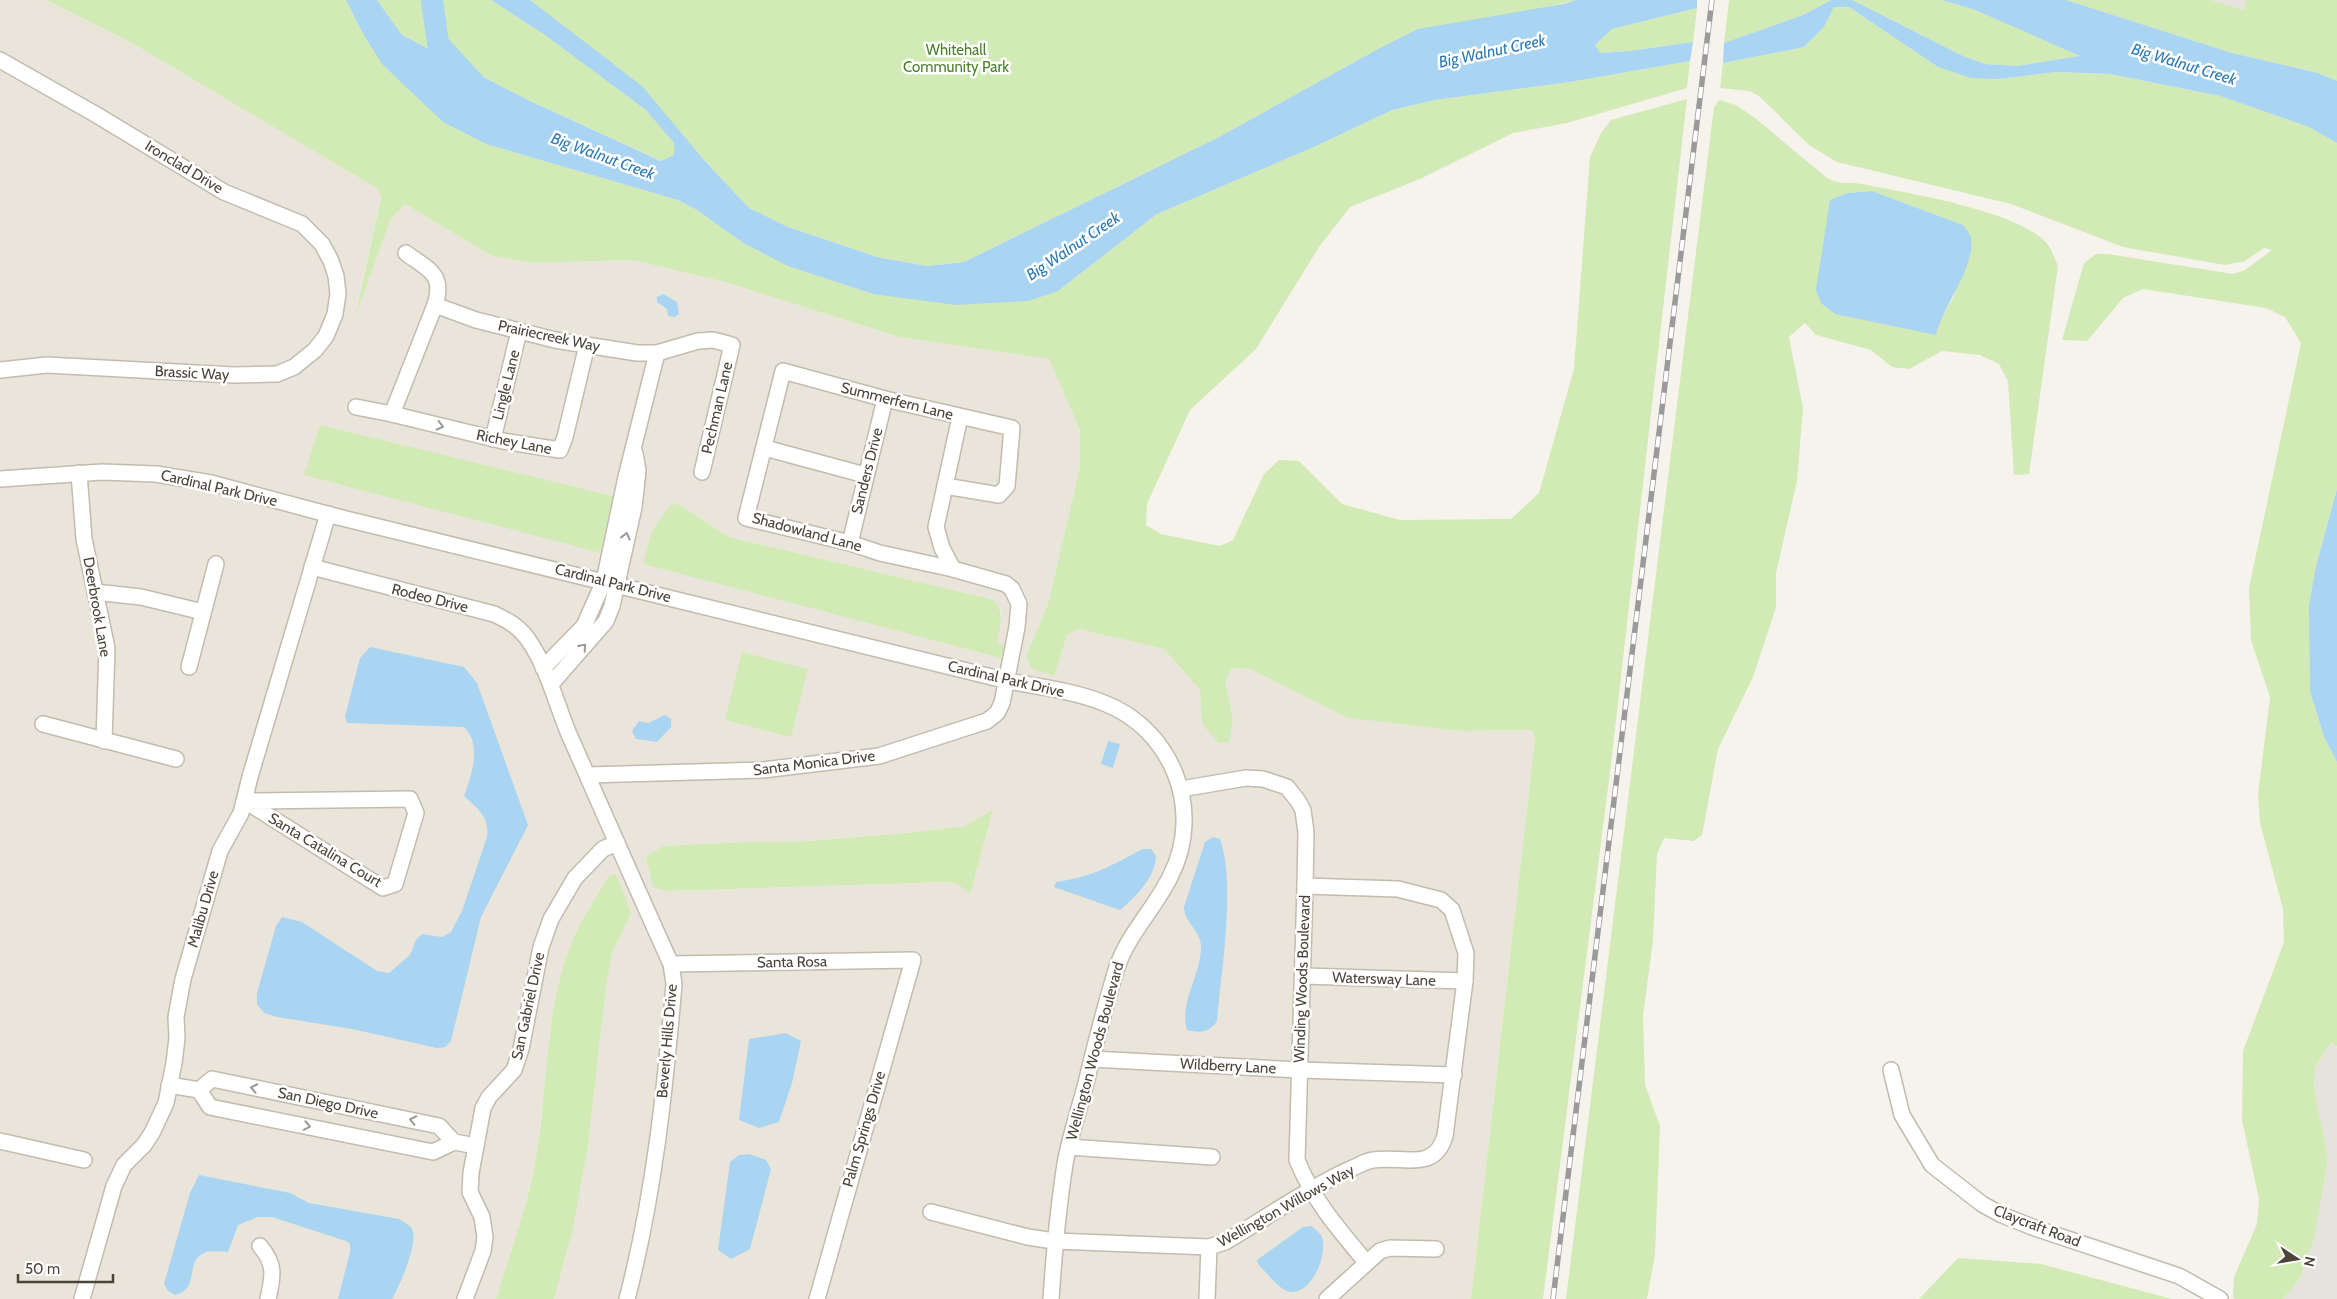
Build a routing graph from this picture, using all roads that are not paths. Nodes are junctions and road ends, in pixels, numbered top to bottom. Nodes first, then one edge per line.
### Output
1 (0, 60) edge
2 (406, 253) dead end
3 (338, 294) joint
4 (435, 305) junction
5 (519, 331) junction
6 (587, 345) junction
7 (732, 345) joint
8 (657, 353) junction
9 (0, 370) edge
10 (783, 371) joint
11 (885, 399) junction
12 (356, 407) dead end
13 (392, 414) junction
14 (960, 418) junction
15 (493, 439) junction
16 (765, 448) junction
17 (702, 472) dead end
18 (79, 473) junction
19 (865, 475) junction
20 (0, 479) edge
21 (944, 486) junction
22 (328, 514) junction
23 (850, 543) junction
24 (216, 564) dead end
25 (312, 567) junction
26 (953, 569) junction
27 (610, 582) junction
28 (95, 592) junction
29 (203, 612) junction
30 (535, 651) joint
31 (189, 667) dead end
32 (543, 668) junction
33 (1008, 681) junction
34 (551, 684) junction
35 (43, 724) dead end
36 (104, 741) junction
37 (176, 759) dead end
38 (588, 775) junction
39 (1181, 789) junction
40 (245, 801) junction
41 (616, 843) junction
42 (1305, 886) junction
43 (913, 960) joint
44 (672, 964) junction
45 (1303, 976) junction
46 (1465, 981) junction
47 (1092, 1059) junction
48 (1300, 1070) junction
49 (1891, 1070) dead end
50 (1454, 1075) junction
51 (169, 1085) junction
52 (199, 1090) junction
53 (0, 1141) edge
54 (454, 1142) junction
55 (476, 1146) junction
56 (1069, 1147) junction
57 (1212, 1157) dead end
58 (84, 1160) dead end
59 (1310, 1190) junction
60 (932, 1212) dead end
61 (1054, 1241) junction
62 (260, 1246) dead end
63 (1209, 1247) junction
64 (1436, 1249) dead end
65 (1366, 1262) junction
66 (82, 1299) edge
67 (268, 1299) edge
68 (465, 1299) edge
69 (627, 1299) edge
70 (817, 1299) edge
71 (1051, 1299) edge
72 (1207, 1299) edge
73 (1327, 1299) edge
74 (2220, 1299) edge

1 - 3 street, Ironclad Drive
2 - 4 street
3 - 9 street, Brassic Way
4 - 5 street, Prairiecreek Way
4 - 13 street
5 - 6 street, Prairiecreek Way
5 - 15 street, Lingle Lane
6 - 8 street, Prairiecreek Way
6 - 15 street, Richey Lane
7 - 8 street, Prairiecreek Way
7 - 17 street, Pechman Lane
8 - 27 street
10 - 11 street, Summerfern Lane
10 - 16 street, Shadowland Lane
11 - 14 street, Summerfern Lane
11 - 19 street, Sanders Drive
12 - 13 street, Richey Lane
13 -> 15 street, Richey Lane
14 - 21 street
14 - 21 street, Summerfern Lane
16 - 19 street
16 - 23 street, Shadowland Lane
18 - 20 street, Cardinal Park Drive
18 - 22 street, Cardinal Park Drive
18 - 28 street, Deerbrook Lane
19 - 23 street, Sanders Drive
21 - 26 street
22 - 25 street, Malibu Drive
22 - 27 street, Cardinal Park Drive
23 - 26 street, Shadowland Lane
24 - 29 street
25 - 30 street, Rodeo Drive
25 - 40 street, Malibu Drive
26 - 33 street, Shadowland Lane
27 - 32 street
27 - 33 street, Cardinal Park Drive
34 -> 27 street
28 - 29 street
28 - 36 street, Deerbrook Lane
29 - 31 street
30 - 32 street, Beverly Hills Drive
32 - 34 street, Beverly Hills Drive
33 - 38 street, Santa Monica Drive
33 - 39 street, Cardinal Park Drive
34 - 38 street, Beverly Hills Drive
35 - 36 street
36 - 37 street
38 - 41 street, Beverly Hills Drive
39 - 42 street, Winding Woods Boulevard
39 - 47 street, Wellington Woods Boulevard
40 - 40 street, Santa Catalina Court
40 - 51 street, Malibu Drive
41 - 44 street, Beverly Hills Drive
41 - 55 street, San Gabriel Drive
42 - 45 street, Winding Woods Boulevard
42 - 46 street, Wellington Willows Way
43 - 44 street, Santa Rosa
43 - 70 street, Palm Springs Drive
44 - 69 street, Beverly Hills Drive
45 - 46 street, Watersway Lane
45 - 48 street, Winding Woods Boulevard
46 - 50 street, Wellington Willows Way
47 - 48 street, Wildberry Lane
47 - 56 street, Wellington Woods Boulevard
48 - 50 street, Wildberry Lane
48 - 59 street, Winding Woods Boulevard
49 - 74 street, Claycraft Road
50 - 59 street, Wellington Willows Way
51 - 52 street
51 - 66 street, Malibu Drive
54 -> 52 street, San Diego Drive
52 -> 54 street, San Diego Drive
53 - 58 street
54 - 55 street
55 - 68 street, San Gabriel Drive
56 - 57 street
56 - 61 street, Wellington Woods Boulevard
59 - 63 street, Wellington Willows Way
59 - 65 street, Winding Woods Boulevard
60 - 61 street, Wellington Willows Way
61 - 63 street, Wellington Willows Way
61 - 71 street, Wellington Woods Boulevard
62 - 67 street
63 - 72 street
64 - 65 street
65 - 73 street

